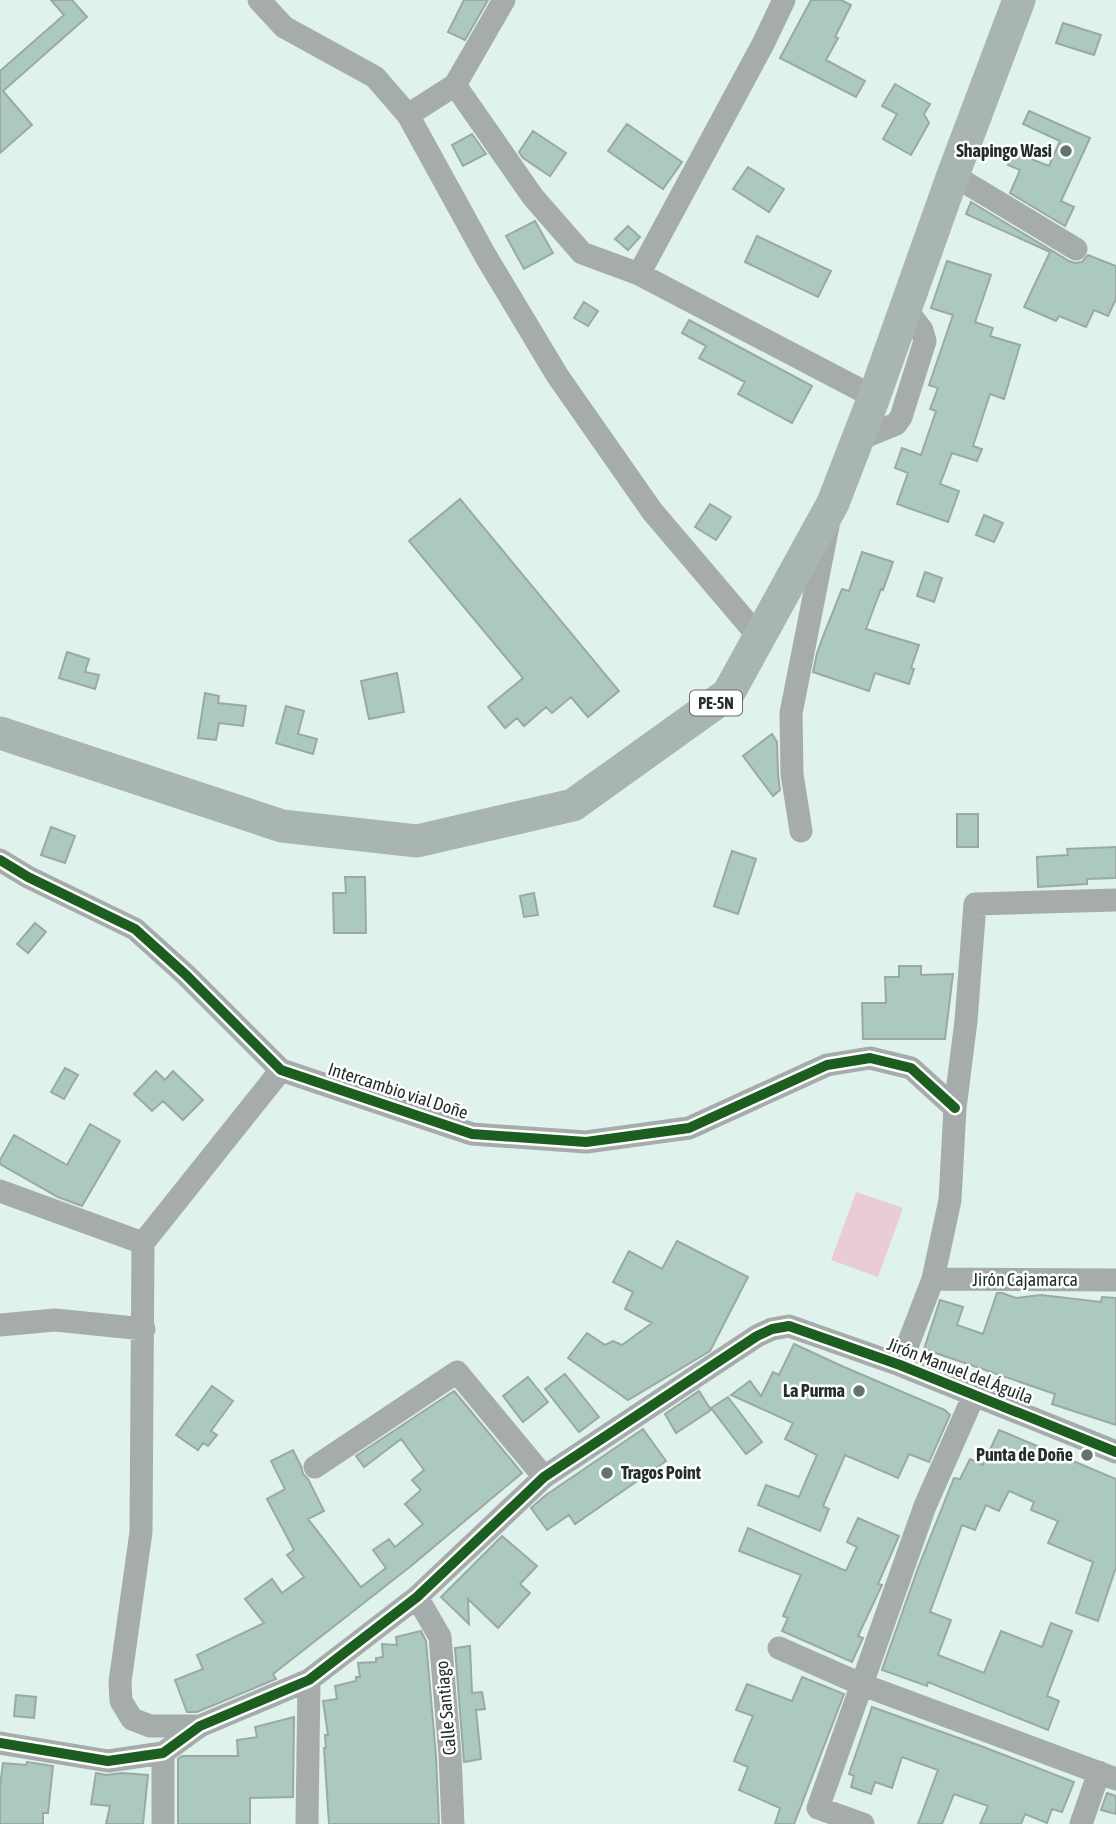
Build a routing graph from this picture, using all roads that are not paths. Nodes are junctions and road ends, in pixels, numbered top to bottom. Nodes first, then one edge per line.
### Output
1 (259, 0) edge
2 (504, 0) edge
3 (783, 0) edge
4 (1019, 0) edge
5 (455, 85) junction
6 (408, 115) junction
7 (953, 175) junction
8 (1076, 249) dead end
9 (639, 274) junction
10 (905, 308) junction
11 (874, 397) junction
12 (857, 440) junction
13 (833, 503) junction
14 (759, 637) junction
15 (0, 733) edge
16 (801, 831) dead end
17 (0, 860) edge
18 (1116, 900) edge
19 (281, 1070) junction
20 (955, 1108) junction
21 (0, 1191) edge
22 (143, 1243) junction
23 (933, 1279) junction
24 (1116, 1280) edge
25 (0, 1325) edge
26 (144, 1329) junction
27 (900, 1365) junction
28 (974, 1395) junction
29 (1116, 1452) edge
30 (315, 1467) dead end
31 (544, 1478) junction
32 (417, 1598) junction
33 (779, 1648) dead end
34 (309, 1681) junction
35 (863, 1685) junction
36 (200, 1726) junction
37 (0, 1743) edge
38 (163, 1754) junction
39 (1107, 1776) edge
40 (163, 1824) edge
41 (307, 1824) edge
42 (453, 1824) edge
43 (863, 1824) edge
44 (1081, 1824) edge

1 - 6 street
2 - 5 street
3 - 9 street
4 - 7 highway, PE-5N
5 - 6 street
5 - 9 street
6 - 14 street
7 - 8 street
7 - 10 highway, PE-5N
9 - 11 street
10 - 11 highway, PE-5N
10 - 12 street
11 - 12 highway, PE-5N
12 - 13 highway, PE-5N
13 - 14 highway, PE-5N
13 - 16 street
14 - 15 highway, PE-5N
17 - 19 street, Intercambio vial Doñe
18 - 20 street
19 - 20 street, Intercambio vial Doñe
19 - 22 street
20 - 23 street
21 - 22 street
22 - 26 street
23 - 24 street, Jirón Cajamarca
23 - 27 street
25 - 26 street
26 - 36 street
27 - 28 street, Jirón Manuel del Águila
27 - 31 street, Jirón Manuel del Águila
28 - 29 street, Jirón Manuel del Águila
28 - 35 street
30 - 31 street
31 - 32 street
32 - 34 street
32 - 42 street, Calle Santiago
33 - 35 street
34 - 36 street
34 - 41 street
35 - 39 street
35 - 43 street
36 - 38 street
37 - 38 street
38 - 40 street
39 - 44 street

